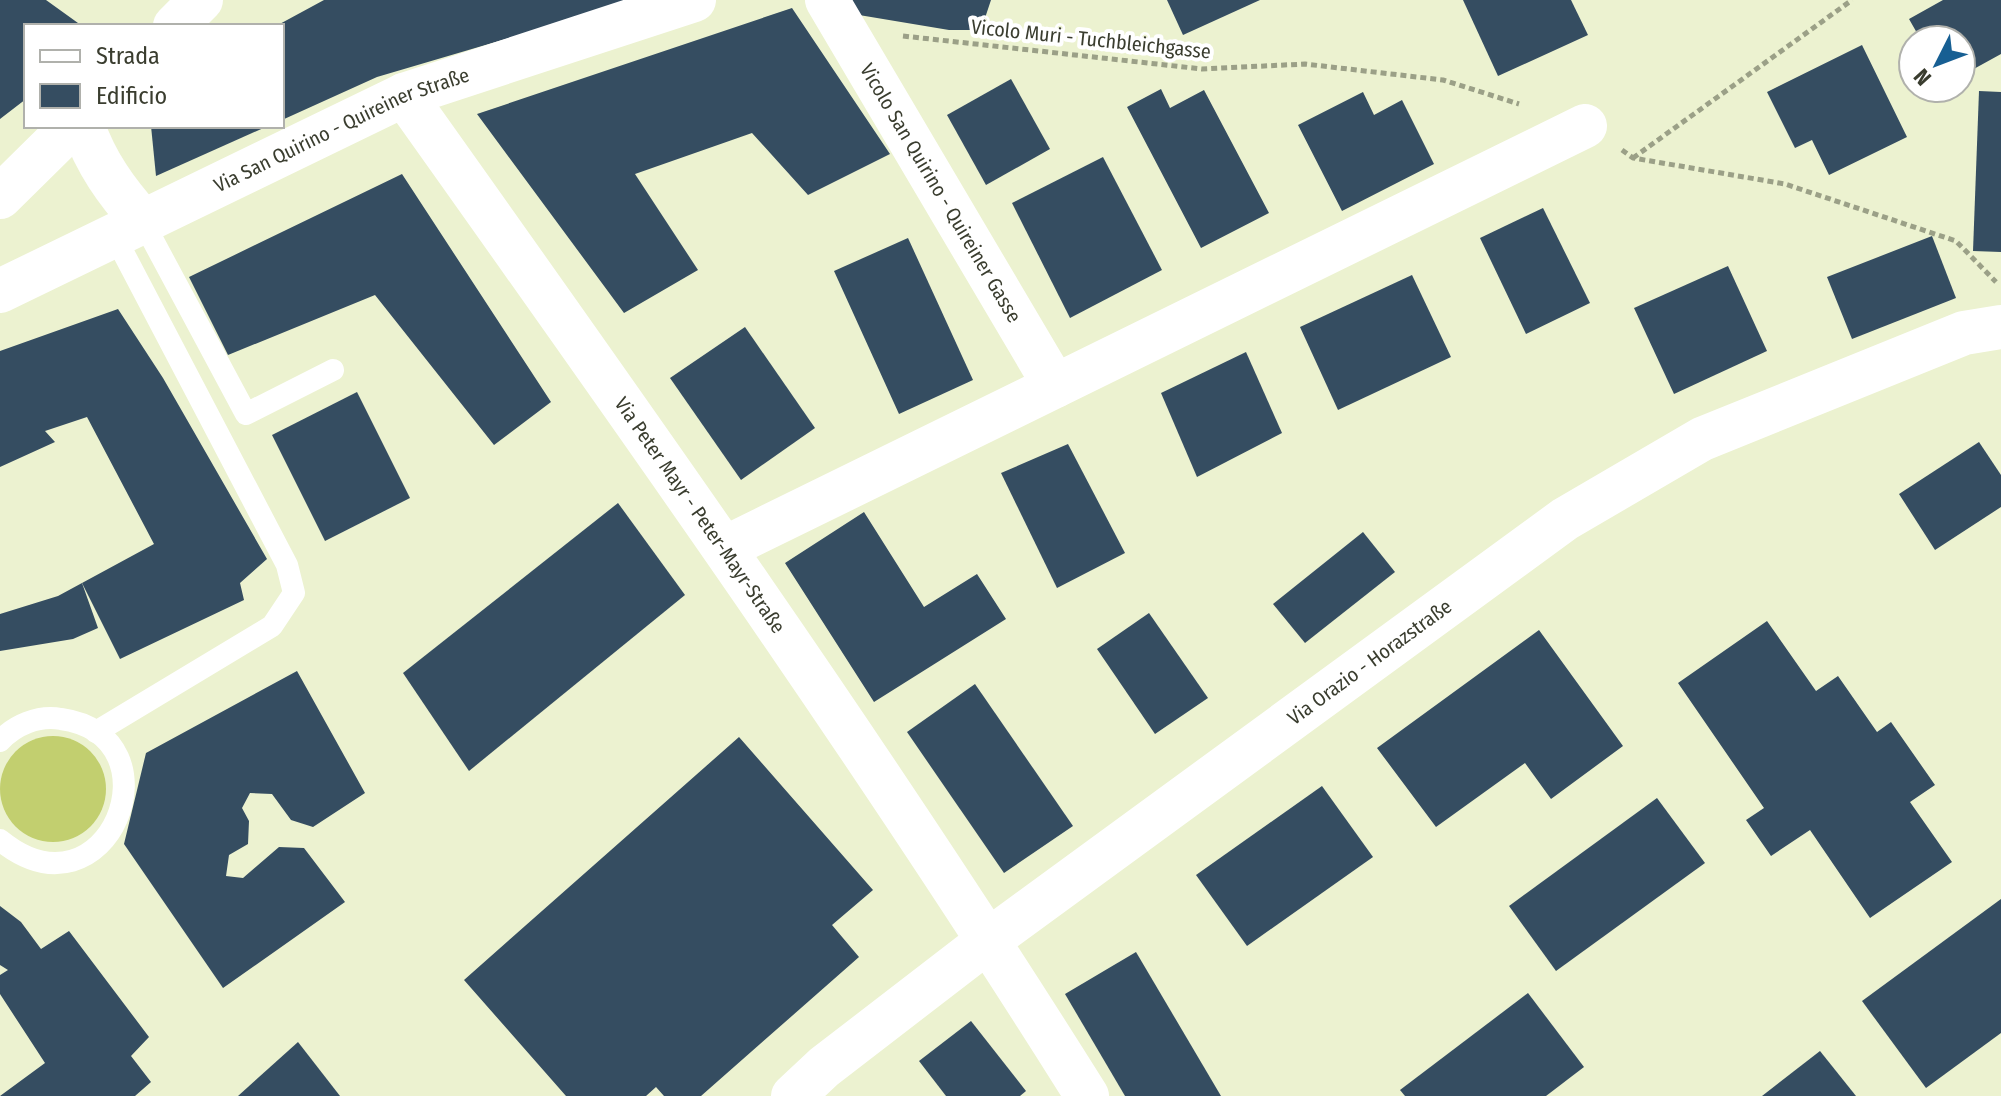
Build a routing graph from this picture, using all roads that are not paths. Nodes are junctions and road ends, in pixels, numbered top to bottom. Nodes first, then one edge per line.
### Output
1 (201, 0) edge
2 (694, 0) edge
3 (838, 15) edge
4 (177, 24) edge
5 (404, 95) junction
6 (1585, 126) road end
7 (70, 128) edge
8 (84, 128) edge
9 (0, 197) edge
10 (128, 228) junction
11 (0, 291) edge
12 (2001, 327) edge
13 (333, 370) dead end
14 (1055, 386) junction
15 (725, 548) junction
16 (96, 732) junction
17 (0, 741) edge
18 (0, 840) edge
19 (989, 940) junction
20 (793, 1096) edge
21 (1087, 1096) edge

1 - 4 street
2 - 5 street, Via San Quirino - Quireiner Straße
3 - 14 street, Vicolo San Quirino - Quireiner Gasse
5 - 10 street, Via San Quirino - Quireiner Straße
5 - 15 street, Via Peter Mayr - Peter-Mayr-Straße
6 - 14 street
7 - 9 street
8 - 10 street
10 - 11 street, Via San Quirino - Quireiner Straße
10 - 13 lane
10 - 16 lane
12 - 19 street, Via Orazio - Horazstraße
14 - 15 street
15 - 19 street, Via Peter Mayr - Peter-Mayr-Straße
16 - 17 lane
16 - 18 lane
19 - 20 street, Via Orazio - Horazstraße
19 - 21 street, Via Peter Mayr - Peter-Mayr-Straße

